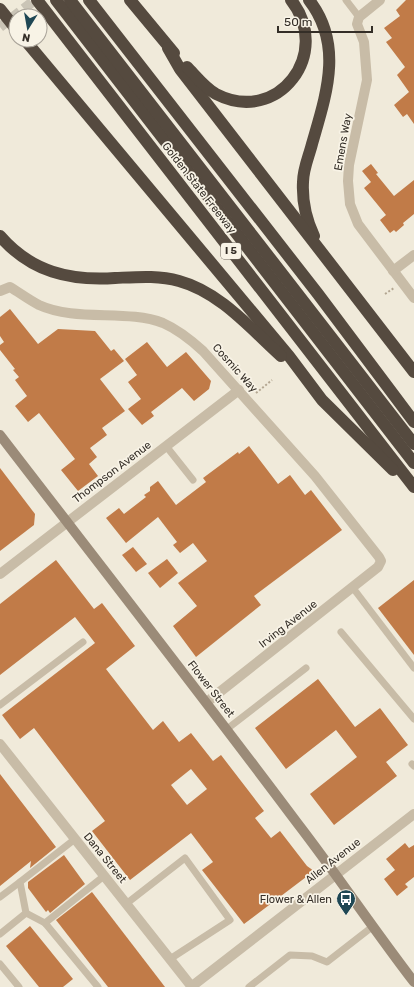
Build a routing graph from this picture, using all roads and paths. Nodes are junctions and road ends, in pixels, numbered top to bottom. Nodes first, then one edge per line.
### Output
1 (37, 0) edge
2 (89, 0) edge
3 (130, 0) edge
4 (291, 0) edge
5 (309, 0) edge
6 (346, 0) edge
7 (380, 0) edge
8 (62, 2) edge
9 (0, 9) edge
10 (359, 17) junction
11 (8, 19) edge
12 (32, 48) edge
13 (168, 48) junction
14 (0, 236) edge
15 (414, 254) edge
16 (327, 259) junction
17 (393, 271) junction
18 (0, 291) edge
19 (414, 298) edge
20 (299, 371) junction
21 (414, 372) edge
22 (272, 380) dead end
23 (239, 390) junction
24 (248, 401) junction
25 (414, 422) edge
26 (0, 435) edge
27 (414, 444) edge
28 (166, 446) junction
29 (414, 463) edge
30 (193, 480) dead end
31 (414, 487) edge
32 (414, 491) edge
33 (67, 522) junction
34 (380, 562) joint
35 (0, 574) edge
36 (354, 588) junction
37 (341, 632) dead end
38 (84, 642) dead end
39 (306, 668) dead end
40 (414, 668) edge
41 (207, 702) junction
42 (0, 705) edge
43 (414, 719) edge
44 (227, 729) junction
45 (0, 744) edge
46 (414, 814) edge
47 (75, 839) junction
48 (336, 874) junction
49 (104, 876) junction
50 (20, 882) junction
51 (0, 897) edge
52 (126, 904) junction
53 (26, 913) junction
54 (45, 923) junction
55 (372, 927) junction
56 (0, 934) edge
57 (170, 959) junction
58 (0, 964) edge
59 (414, 982) edge
60 (19, 987) edge
61 (98, 987) edge
62 (191, 987) edge
63 (249, 987) edge

1 - 31 highway, Golden State Freeway / I 5
2 - 25 highway
3 - 13 highway
4 - 13 highway
5 - 16 highway
6 - 10 lane, Emens Way
7 - 10 street
8 - 27 highway
8 - 29 highway
9 - 11 highway, bridge
10 - 17 street, Emens Way
12 - 20 highway
13 - 16 highway
14 - 20 highway
15 - 17 street
16 - 21 highway
17 - 19 street, Emens Way
18 - 23 street, Cosmic Way
20 - 32 highway
22 - 24 path
23 - 24 street, Cosmic Way
23 - 28 street, Thompson Avenue
24 - 34 street, Cosmic Way
26 - 33 street, Flower Street
28 - 30 lane
28 - 33 street, Thompson Avenue
33 - 35 street, Thompson Avenue
33 - 41 street, Flower Street
34 - 36 street, Irving Avenue
36 - 40 lane
36 - 41 street, Irving Avenue
37 - 43 lane
38 - 42 lane
39 - 44 lane
41 - 44 street, Flower Street
44 - 48 street, Flower Street
45 - 47 street, Dana Street
46 - 48 street, Allen Avenue
47 - 49 street, Dana Street
47 - 50 lane
48 - 55 street, Flower Street
48 - 62 street, Allen Avenue
49 - 52 street, Dana Street
49 - 54 lane
50 - 51 lane
50 - 53 lane
52 - 57 street, Dana Street
52 - 57 lane
53 - 54 lane
53 - 56 lane
54 - 61 lane
55 - 59 street, Flower Street
55 - 63 lane
57 - 62 street, Dana Street
58 - 60 lane

